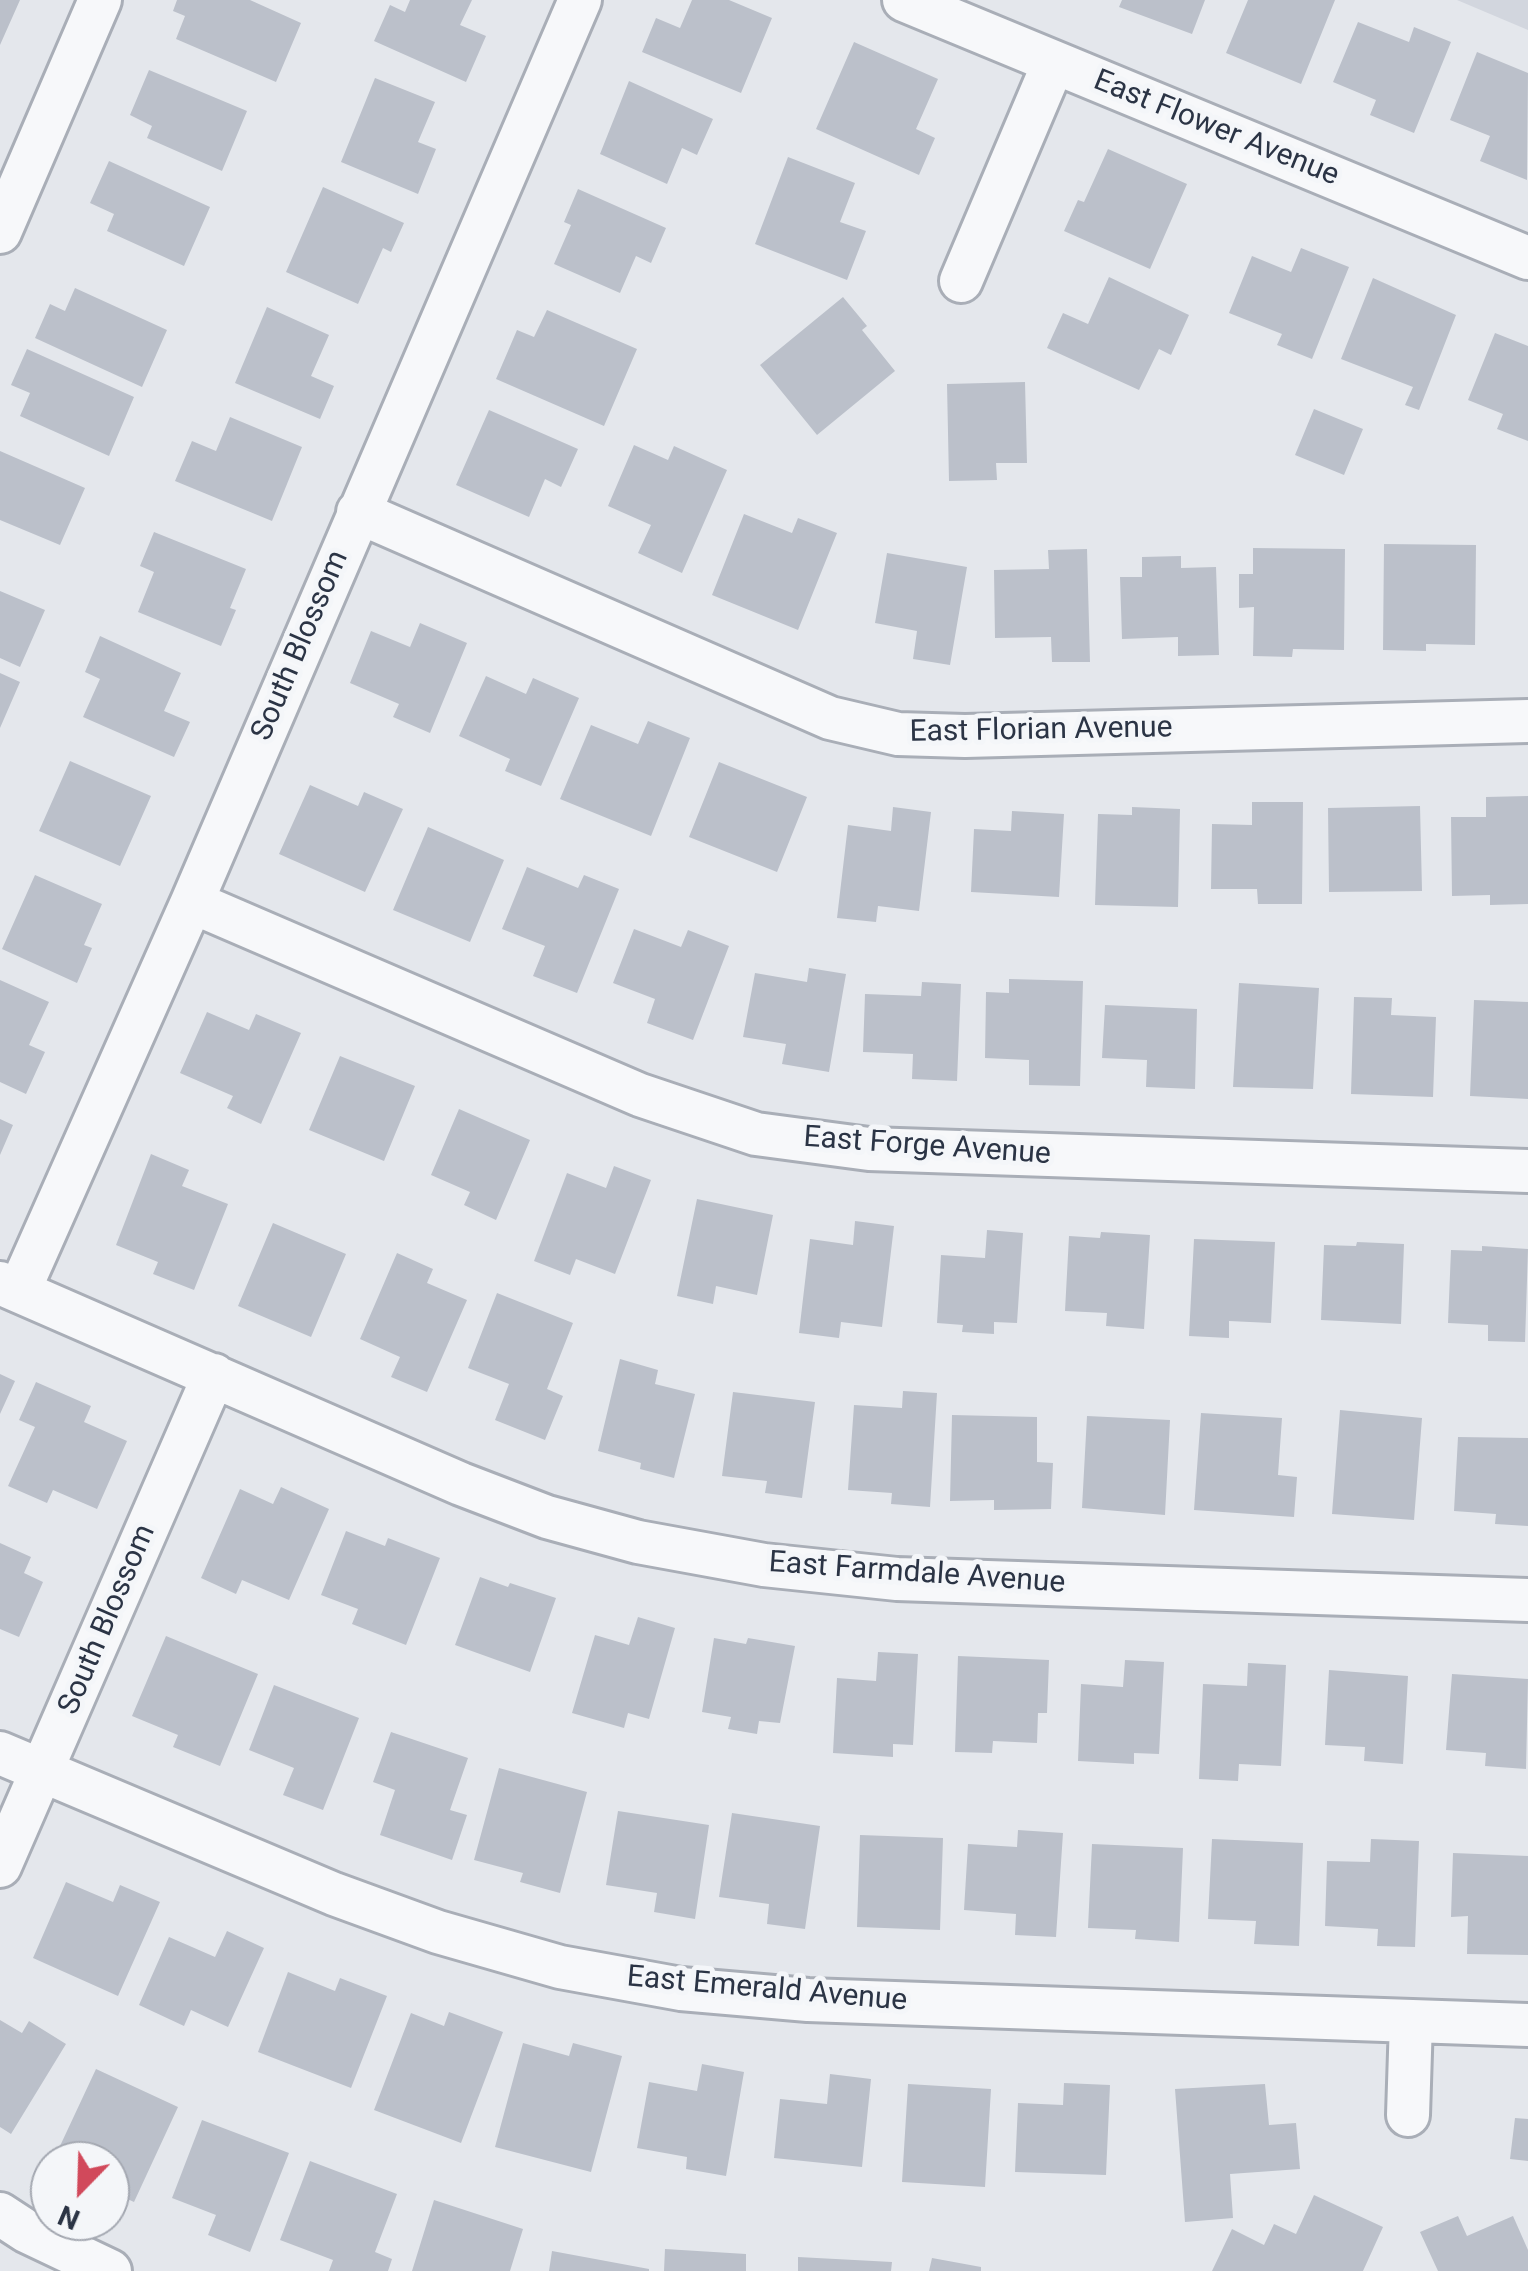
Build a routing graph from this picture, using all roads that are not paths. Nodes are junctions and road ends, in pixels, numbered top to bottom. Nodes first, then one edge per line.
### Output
1 (100, 0) edge
2 (580, 0) edge
3 (904, 0) edge
4 (1054, 62) junction
5 (9, 188) edge
6 (0, 232) edge
7 (1528, 258) edge
8 (962, 280) dead end
9 (358, 512) junction
10 (1528, 721) edge
11 (192, 902) junction
12 (1528, 1172) edge
13 (10, 1287) edge
14 (214, 1375) junction
15 (1528, 1600) edge
16 (0, 1753) edge
17 (44, 1769) junction
18 (0, 1866) edge
19 (1411, 2021) junction
20 (1528, 2025) edge
21 (1408, 2115) dead end
22 (0, 2214) edge
23 (110, 2271) edge

1 - 5 street
2 - 9 street, South Blossom
3 - 4 street, East Flower Avenue
4 - 7 street, East Flower Avenue
4 - 8 street
5 - 6 street
9 - 10 street, East Florian Avenue
9 - 11 street, South Blossom
11 - 12 street, East Forge Avenue
11 - 13 street, South Blossom
13 - 14 street, East Farmdale Avenue
14 - 15 street, East Farmdale Avenue
14 - 17 street, South Blossom
16 - 17 street, East Emerald Avenue
17 - 18 street, South Blossom
17 - 19 street, East Emerald Avenue
19 - 20 street, East Emerald Avenue
19 - 21 street
22 - 23 street

